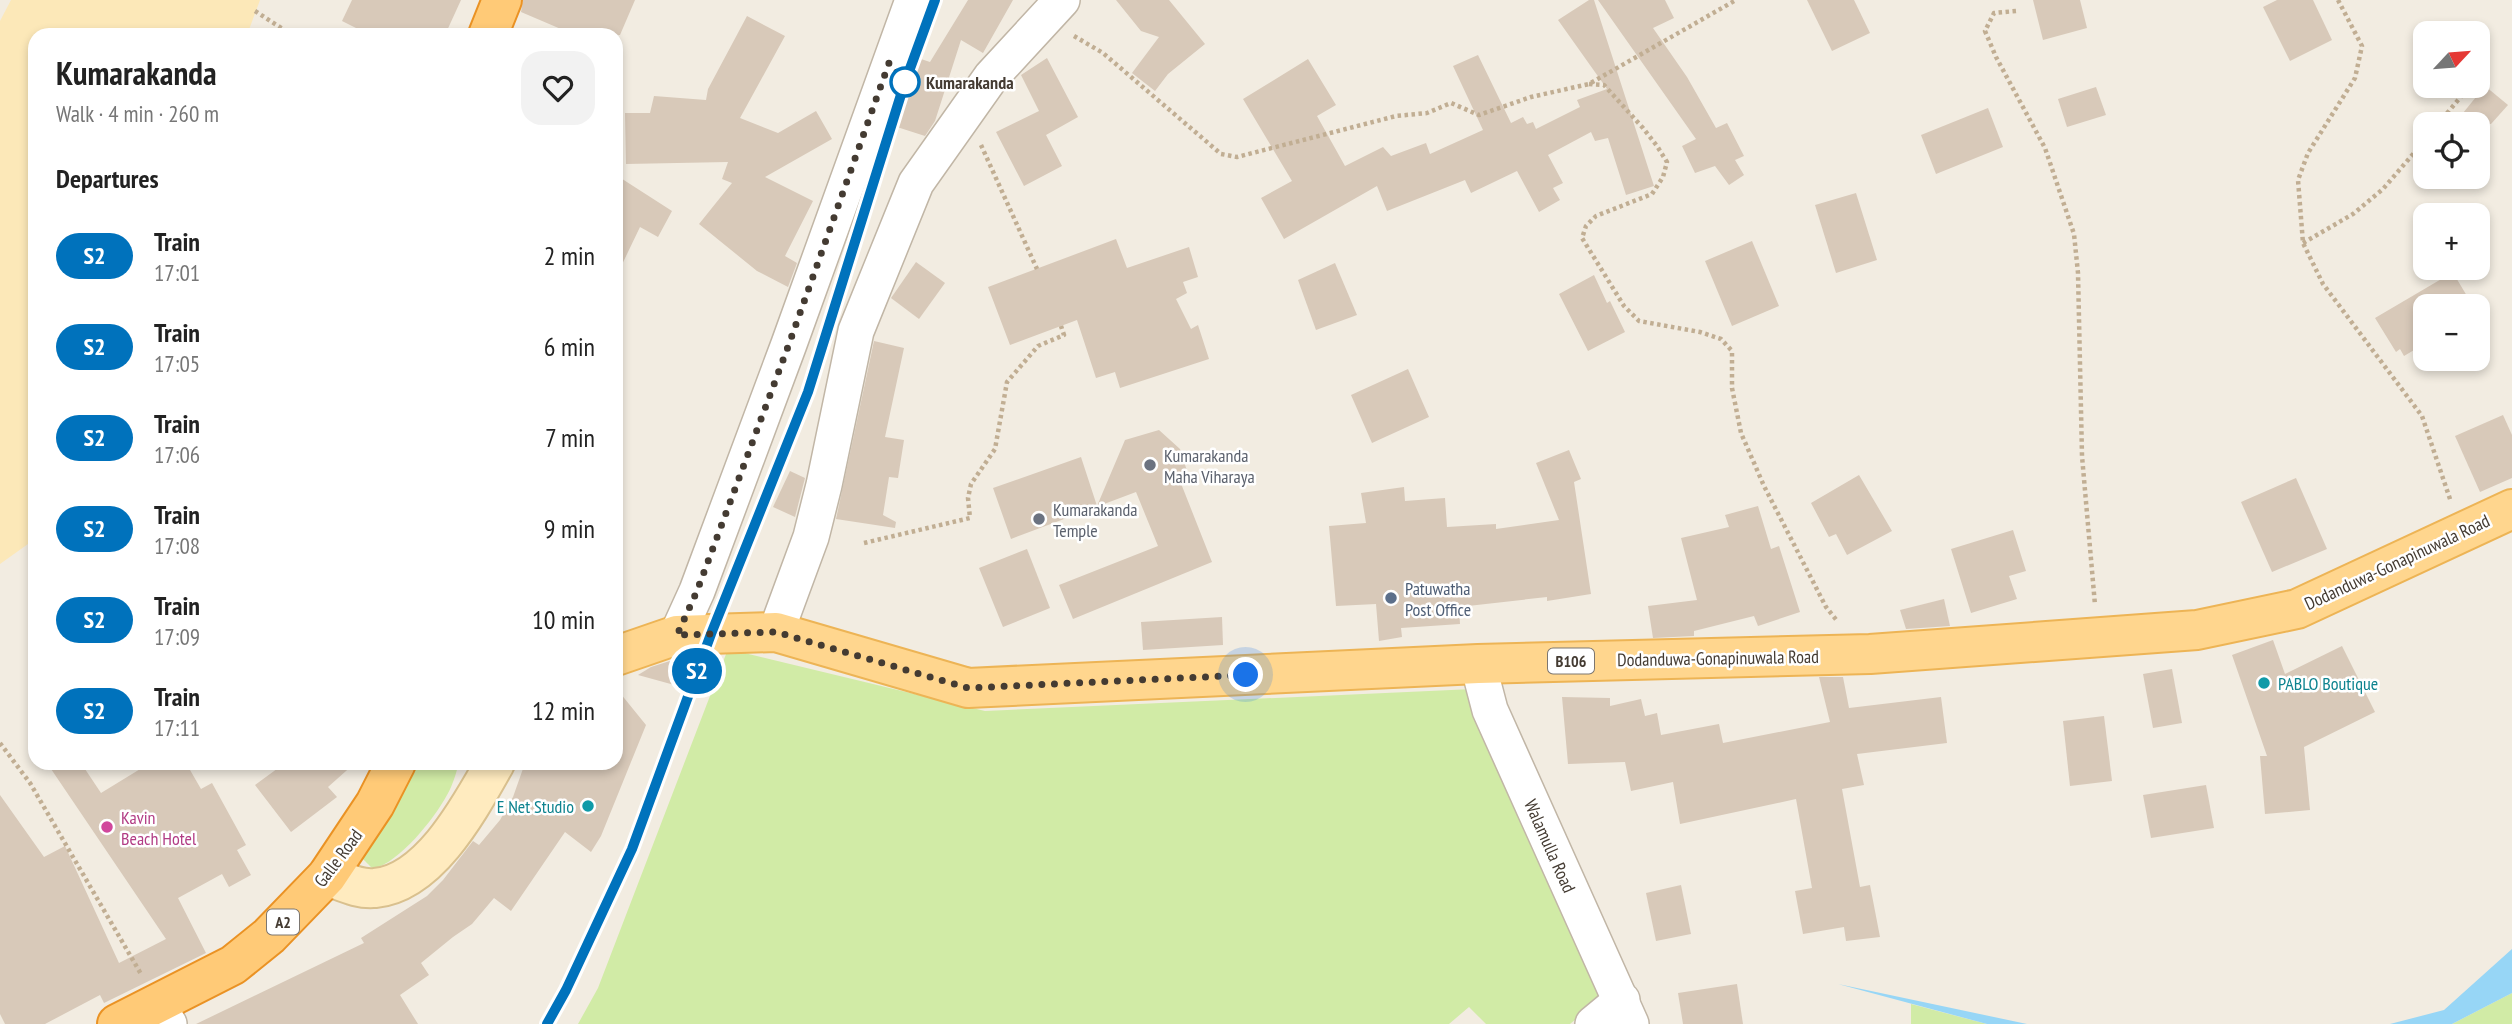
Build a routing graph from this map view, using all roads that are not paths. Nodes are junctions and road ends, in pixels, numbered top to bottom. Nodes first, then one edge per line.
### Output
1 (502, 0) edge
2 (912, 0) edge
3 (1054, 9) edge
4 (491, 28) edge
5 (2512, 509) edge
6 (776, 632) junction
7 (677, 635) junction
8 (623, 654) edge
9 (1478, 664) junction
10 (392, 770) edge
11 (491, 770) edge
12 (327, 876) junction
13 (1627, 1012) edge
14 (162, 1013) edge
15 (117, 1024) edge
16 (1593, 1024) edge

1 - 4 highway
2 - 7 street
3 - 6 street
5 - 9 main road, Dodanduwa-Gonapinuwala Road / B106
6 - 7 main road, Dodanduwa-Gonapinuwala Road / B106
6 - 9 main road, Dodanduwa-Gonapinuwala Road / B106
7 - 8 main road, Dodanduwa-Gonapinuwala Road / B106
9 - 13 street, Walamulla Road
10 - 12 highway, Galle Road / A2
11 - 12 main road
12 - 14 highway, Galle Road / A2
13 - 16 street
14 - 15 highway, Galle Road / A2

